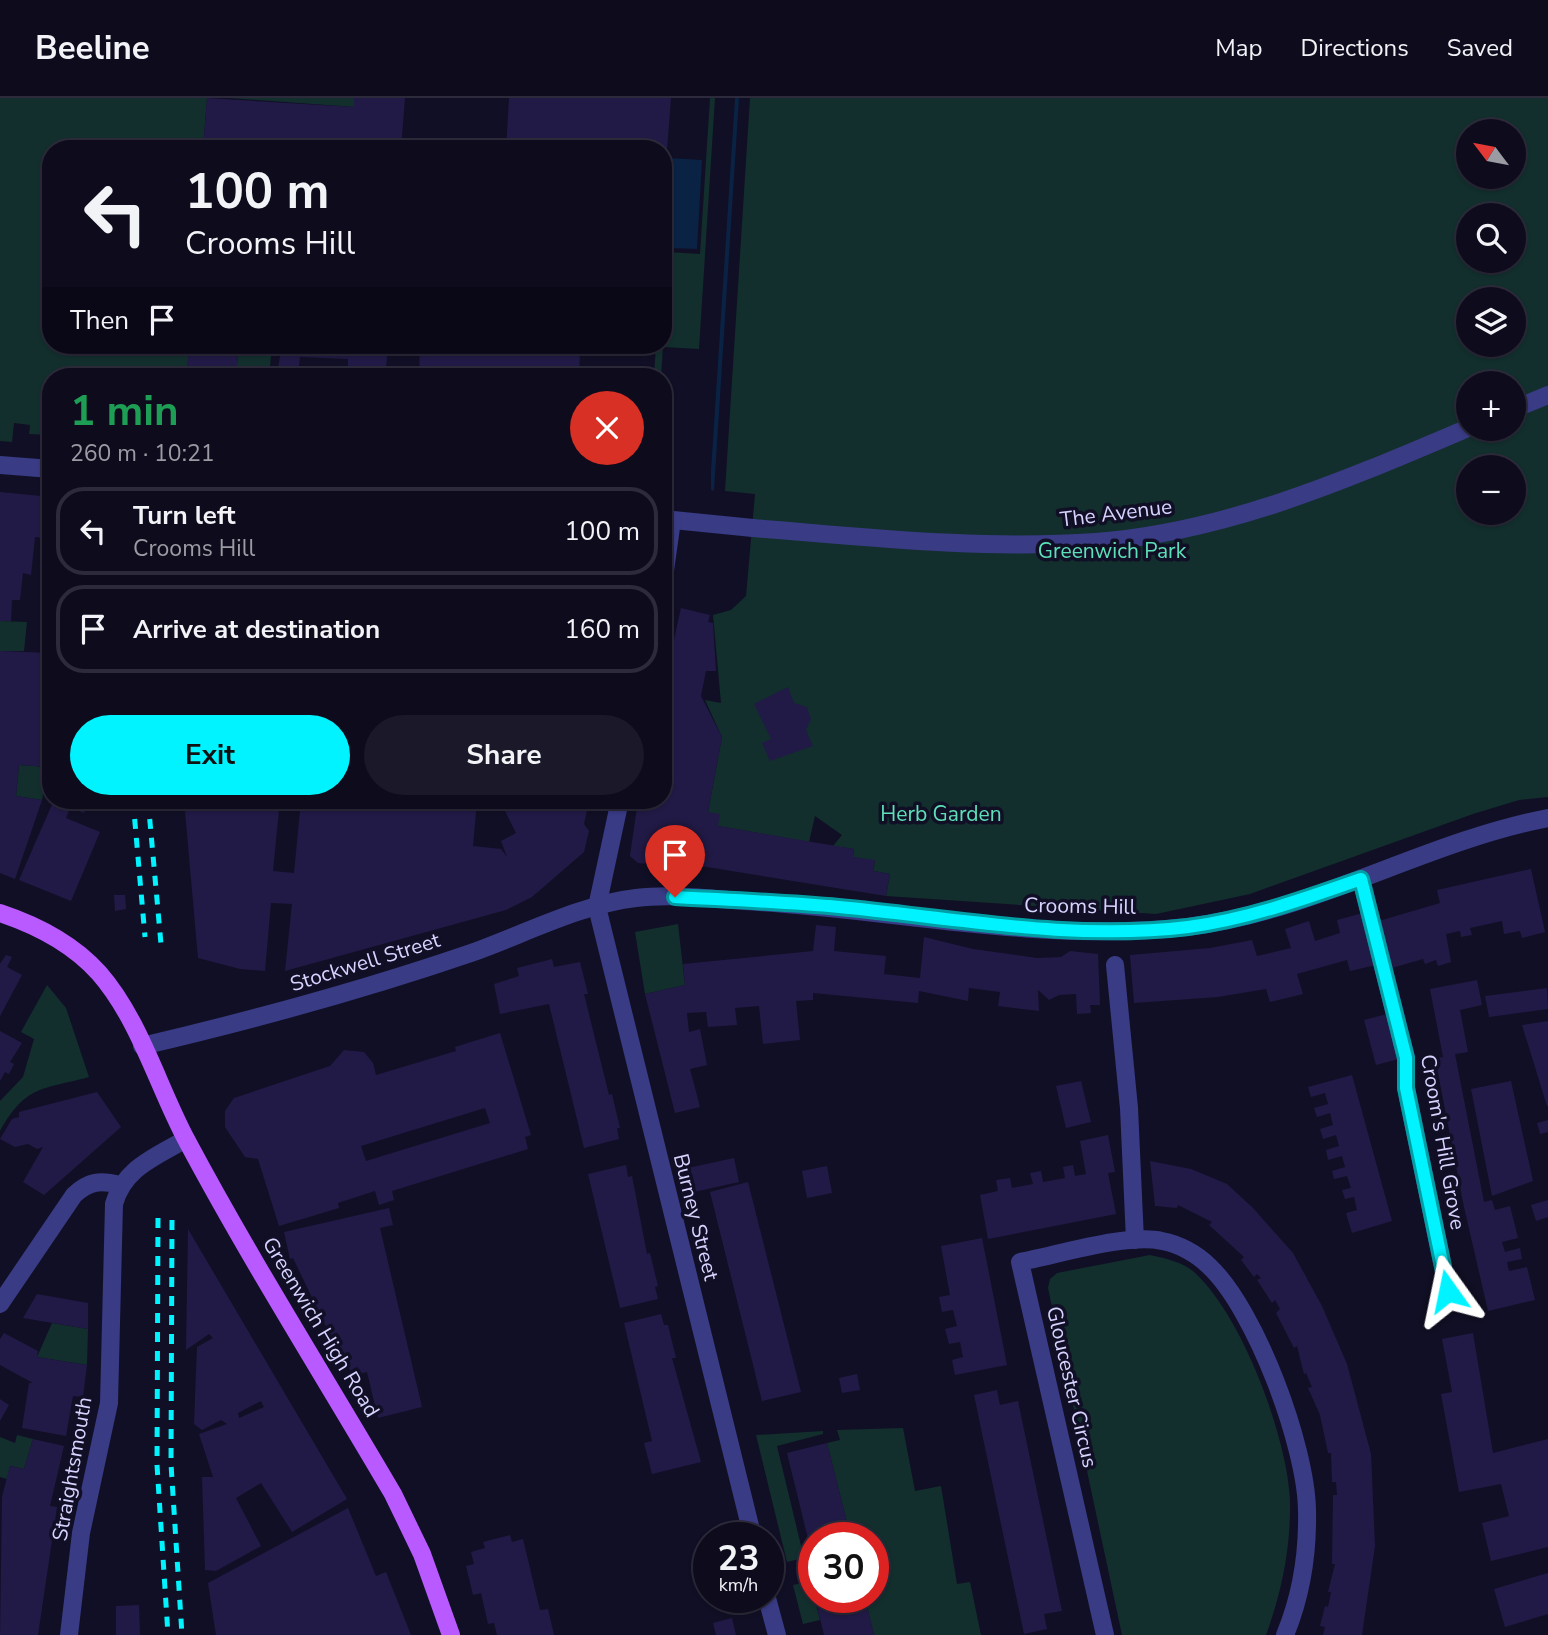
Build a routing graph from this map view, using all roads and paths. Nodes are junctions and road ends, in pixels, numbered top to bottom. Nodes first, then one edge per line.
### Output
1 (1548, 395) edge
2 (1526, 404) edge
3 (1456, 433) edge
4 (0, 465) edge
5 (42, 468) edge
6 (672, 520) edge
7 (618, 809) edge
8 (1548, 818) edge
9 (1361, 879) junction
10 (597, 907) junction
11 (0, 913) edge
12 (1115, 965) dead end
13 (142, 1046) junction
14 (186, 1139) junction
15 (120, 1185) junction
16 (1135, 1240) junction
17 (1448, 1291) dead end
18 (0, 1304) edge
19 (748, 1522) edge
20 (771, 1613) edge
21 (69, 1635) edge
22 (451, 1635) edge
23 (777, 1635) edge
24 (1105, 1635) edge
25 (1285, 1635) edge

1 - 2 street
3 - 6 street, The Avenue
4 - 5 street
7 - 10 street
8 - 9 street, Crooms Hill
9 - 10 street, Crooms Hill
9 - 17 street, Croom's Hill Grove
10 - 13 street, Stockwell Street
10 - 19 street, Burney Street
11 - 13 main road, Greenwich High Road
12 - 16 street
13 - 14 main road, Greenwich High Road
14 - 15 street
14 - 22 main road, Greenwich High Road
15 - 18 street
15 - 21 street, Straightsmouth
16 - 24 street, Gloucester Circus
16 - 25 street, Gloucester Circus
20 - 23 street

